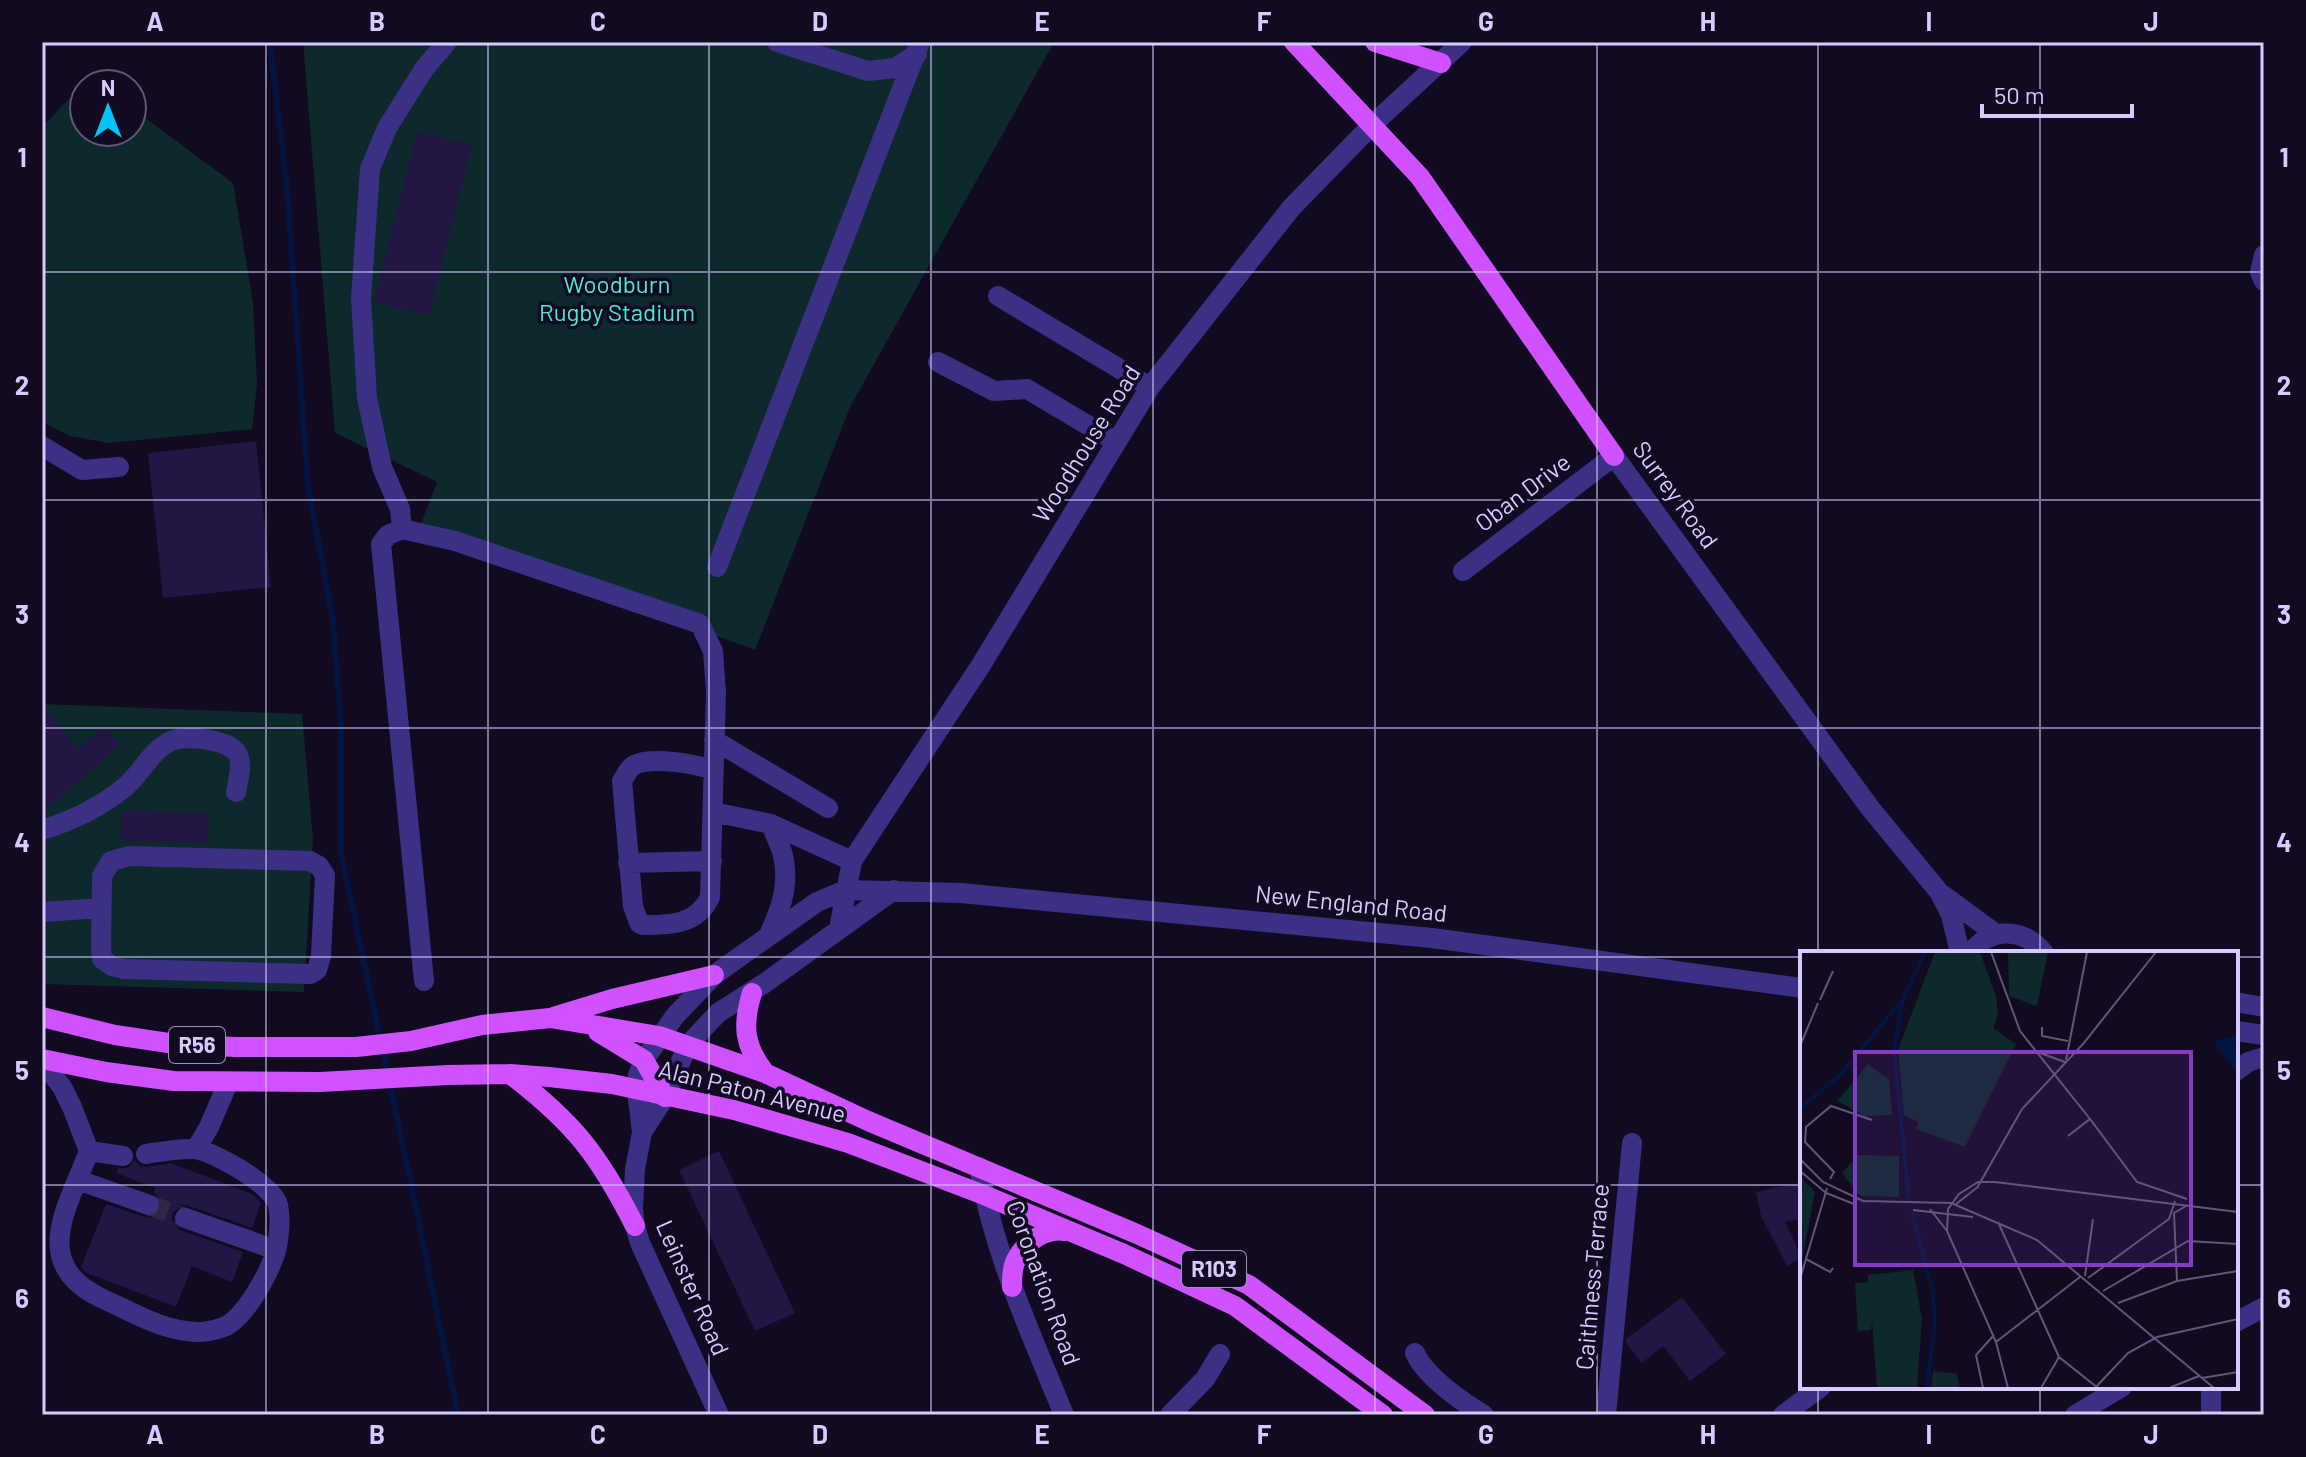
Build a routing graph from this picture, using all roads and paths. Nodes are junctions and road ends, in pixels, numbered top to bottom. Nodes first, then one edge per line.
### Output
1 (447, 42) edge
2 (777, 42) edge
3 (1294, 42) edge
4 (1375, 42) edge
5 (919, 48) edge
6 (1451, 50) edge
7 (1373, 124) junction
8 (2264, 255) edge
9 (2264, 281) edge
10 (998, 296) dead end
11 (938, 362) dead end
12 (1150, 387) junction
13 (1116, 442) junction
14 (42, 446) edge
15 (1614, 456) junction
16 (119, 467) dead end
17 (402, 529) junction
18 (717, 567) dead end
19 (1463, 571) dead end
20 (714, 740) junction
21 (713, 770) junction
22 (236, 792) dead end
23 (828, 808) dead end
24 (713, 812) junction
25 (771, 824) junction
26 (42, 830) edge
27 (712, 861) junction
28 (852, 861) junction
29 (628, 863) junction
30 (846, 890) junction
31 (894, 890) junction
32 (1940, 893) junction
33 (101, 908) junction
34 (42, 912) edge
35 (839, 929) junction
36 (1996, 934) junction
37 (768, 937) junction
38 (1960, 951) edge
39 (1973, 951) edge
40 (2042, 951) edge
41 (714, 975) junction
42 (424, 981) dead end
43 (1800, 988) edge
44 (752, 993) junction
45 (2238, 1002) edge
46 (2264, 1007) edge
47 (42, 1017) edge
48 (550, 1018) junction
49 (583, 1024) junction
50 (2238, 1031) edge
51 (2264, 1035) edge
52 (659, 1036) junction
53 (688, 1045) junction
54 (2264, 1057) edge
55 (42, 1060) edge
56 (644, 1060) junction
57 (2238, 1070) edge
58 (765, 1073) junction
59 (510, 1074) junction
60 (228, 1083) junction
61 (637, 1090) junction
62 (665, 1097) junction
63 (642, 1132) junction
64 (1632, 1143) dead end
65 (196, 1149) junction
66 (89, 1151) junction
67 (146, 1154) dead end
68 (123, 1156) dead end
69 (979, 1167) junction
70 (78, 1180) junction
71 (984, 1195) junction
72 (149, 1205) tunnel mouth
73 (185, 1218) tunnel mouth
74 (635, 1226) junction
75 (1073, 1232) junction
76 (276, 1250) junction
77 (1012, 1287) junction
78 (2264, 1307) edge
79 (2238, 1321) edge
80 (1415, 1353) dead end
81 (1220, 1354) dead end
82 (1818, 1389) edge
83 (2119, 1389) edge
84 (2211, 1389) edge
85 (719, 1415) edge
86 (1064, 1415) edge
87 (1170, 1415) edge
88 (1383, 1415) edge
89 (1425, 1415) edge
90 (1484, 1415) edge
91 (1606, 1415) edge
92 (1783, 1415) edge
93 (2075, 1415) edge
94 (2211, 1415) edge

1 - 17 street
2 - 5 street
3 - 7 main road, Surrey Road
4 - 6 main road
5 - 18 street
6 - 7 street, Woodhouse Road
7 - 12 street, Woodhouse Road
7 - 15 main road, Surrey Road
8 - 9 street
10 - 12 street
11 - 13 street
12 - 13 street, Woodhouse Road
13 - 28 street, Woodhouse Road
14 - 16 street
15 - 19 street, Oban Drive
15 - 32 street, Surrey Road
17 - 20 street
17 - 42 street
20 - 21 street
20 - 23 street
21 - 24 street
21 - 29 street
22 - 26 street
24 - 25 street
24 - 27 street
25 - 28 street
25 - 37 street
27 - 29 street
27 - 29 street
28 - 30 street, Woodhouse Road
30 - 31 street, New England Road
30 - 35 street, Woodhouse Road
30 - 37 street, New England Road
31 - 35 street
31 - 43 street, New England Road
32 - 36 street, Surrey Road
32 - 38 street, Surrey Road
33 - 33 street
33 - 34 street
35 - 44 street
36 - 39 street
36 - 40 street
37 - 41 street, New England Road
41 - 48 main road
41 - 52 street, New England Road
44 - 53 street
44 - 58 main road
45 - 46 street
47 - 48 main road, Alan Paton Avenue / R56
48 - 49 main road, Alan Paton Avenue / R56
49 - 52 main road, Alan Paton Avenue / R56
49 - 56 main road
50 - 51 street
52 - 53 main road, Alan Paton Avenue / R103
52 - 56 street, New England Road
53 - 58 main road, Alan Paton Avenue / R103
53 - 62 street, Leinster Road
54 - 57 street
55 - 60 main road, Alan Paton Avenue / R56
55 - 66 street
56 - 61 street, Leinster Road
56 - 62 main road
58 - 69 main road, Alan Paton Avenue / R103
59 - 60 main road, Alan Paton Avenue / R56
59 - 61 main road, Alan Paton Avenue / R56
59 - 74 main road
60 - 65 street
61 - 62 main road, Alan Paton Avenue / R103
61 - 63 street, Leinster Road
62 - 63 street, Leinster Road
62 - 71 main road, Alan Paton Avenue / R103
63 - 74 street, Leinster Road
64 - 91 street, Caithness Terrace
65 - 67 street
65 - 76 street
66 - 68 street
66 - 70 street
69 - 71 street, Coronation Road
69 - 89 main road, Alan Paton Avenue / R103
70 - 72 street
70 - 76 street
71 - 75 main road, Alan Paton Avenue / R103
71 - 77 street, Coronation Road
73 - 76 street
74 - 85 street, Leinster Road
75 - 77 main road
75 - 88 main road, Alan Paton Avenue / R103
77 - 86 street, Coronation Road
78 - 79 street
80 - 90 street
81 - 87 street
82 - 92 street
83 - 93 street
84 - 94 street

